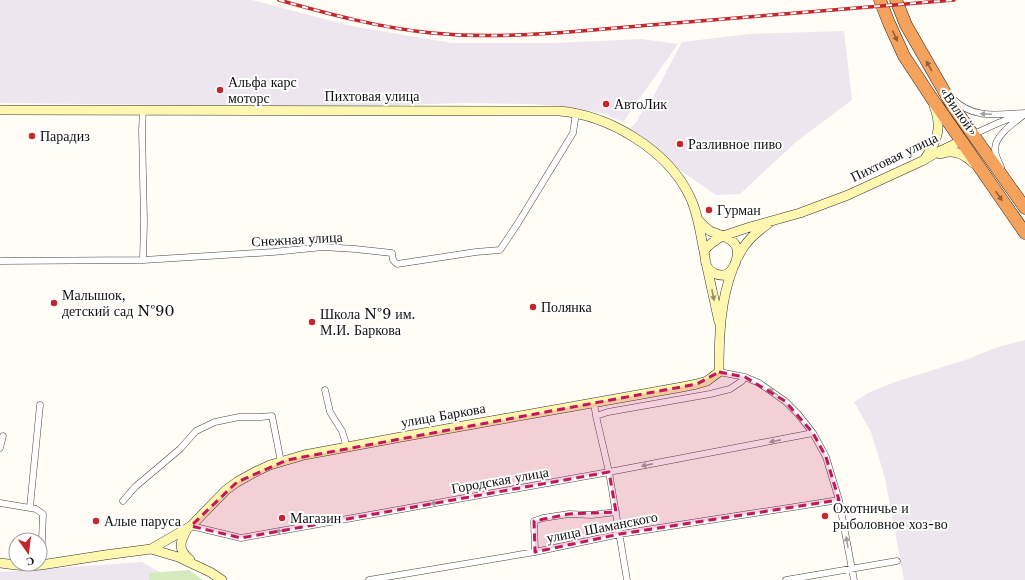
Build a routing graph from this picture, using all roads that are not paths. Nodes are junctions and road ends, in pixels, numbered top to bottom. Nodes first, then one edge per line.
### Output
1 (880, 0) edge
2 (896, 0) edge
3 (941, 86) junction
4 (930, 97) junction
5 (0, 110) edge
6 (144, 110) junction
7 (576, 113) junction
8 (1025, 113) edge
9 (972, 135) junction
10 (961, 141) junction
11 (922, 161) junction
12 (984, 174) junction
13 (1009, 185) junction
14 (1025, 208) edge
15 (697, 218) junction
16 (773, 221) junction
17 (1025, 232) edge
18 (723, 236) junction
19 (704, 251) junction
20 (737, 257) junction
21 (143, 260) junction
22 (0, 261) edge
23 (706, 265) junction
24 (733, 268) junction
25 (720, 326) junction
26 (719, 372) junction
27 (745, 377) junction
28 (325, 390) dead end
29 (594, 402) junction
30 (40, 405) dead end
31 (596, 416) junction
32 (813, 433) junction
33 (3, 436) dead end
34 (346, 447) junction
35 (0, 448) edge
36 (281, 462) junction
37 (609, 472) junction
38 (840, 500) junction
39 (123, 501) dead end
40 (0, 503) edge
41 (30, 507) junction
42 (616, 512) junction
43 (189, 527) junction
44 (43, 532) edge
45 (620, 534) junction
46 (151, 549) junction
47 (535, 552) junction
48 (897, 561) dead end
49 (48, 564) edge
50 (195, 564) junction
51 (852, 568) junction
52 (222, 580) edge
53 (369, 580) edge
54 (627, 580) edge
55 (786, 580) edge
56 (854, 580) edge

1 -> 4 highway, «Вилюй»
3 -> 2 highway, «Вилюй»
8 -> 3 street
3 - 9 highway, «Вилюй»
4 - 10 highway, «Вилюй»
4 - 11 main road
5 - 6 main road, Пихтовая улица
6 - 7 main road, Пихтовая улица
6 - 21 street
7 - 15 main road, Пихтовая улица
7 - 21 street, Снежная улица
8 - 9 street, Пихтовая улица
8 - 13 street
9 - 10 highway, Пихтовая улица
9 - 13 highway, «Вилюй»
10 - 11 main road, Пихтовая улица
10 - 12 highway, «Вилюй»
11 - 12 main road
11 - 16 main road, Пихтовая улица
12 -> 17 highway, «Вилюй»
13 - 14 highway, «Вилюй»
15 - 18 main road, Пихтовая улица
15 - 19 main road, Пихтовая улица
16 - 18 main road, Пихтовая улица
16 - 20 main road, Пихтовая улица
18 - 19 main road
18 - 20 main road
19 - 23 main road
20 - 24 main road
21 - 22 street, Снежная улица
23 - 24 main road
23 -> 25 main road
24 - 25 main road
25 - 26 main road
26 - 27 street
26 - 29 main road, улица Баркова
27 - 31 street
32 -> 27 street
28 - 34 street
29 - 31 street
29 - 34 main road, улица Баркова
30 - 41 street
31 - 37 street
32 -> 37 street, Городская улица
32 - 38 street
33 - 35 street
34 - 36 main road, улица Баркова
36 - 39 street
36 - 43 main road, улица Баркова
37 - 42 street
37 -> 43 street, Городская улица
38 - 45 street, улица Шаманского
51 -> 38 street
40 - 41 street
41 - 44 street
42 - 45 street
42 - 47 street
43 - 46 main road, улица Баркова
43 - 50 main road
45 - 47 street, улица Шаманского
45 - 54 street
46 - 49 main road
46 - 50 main road
47 - 53 street, улица Шаманского
48 - 51 street
50 - 52 main road
51 - 55 street
51 - 56 street

